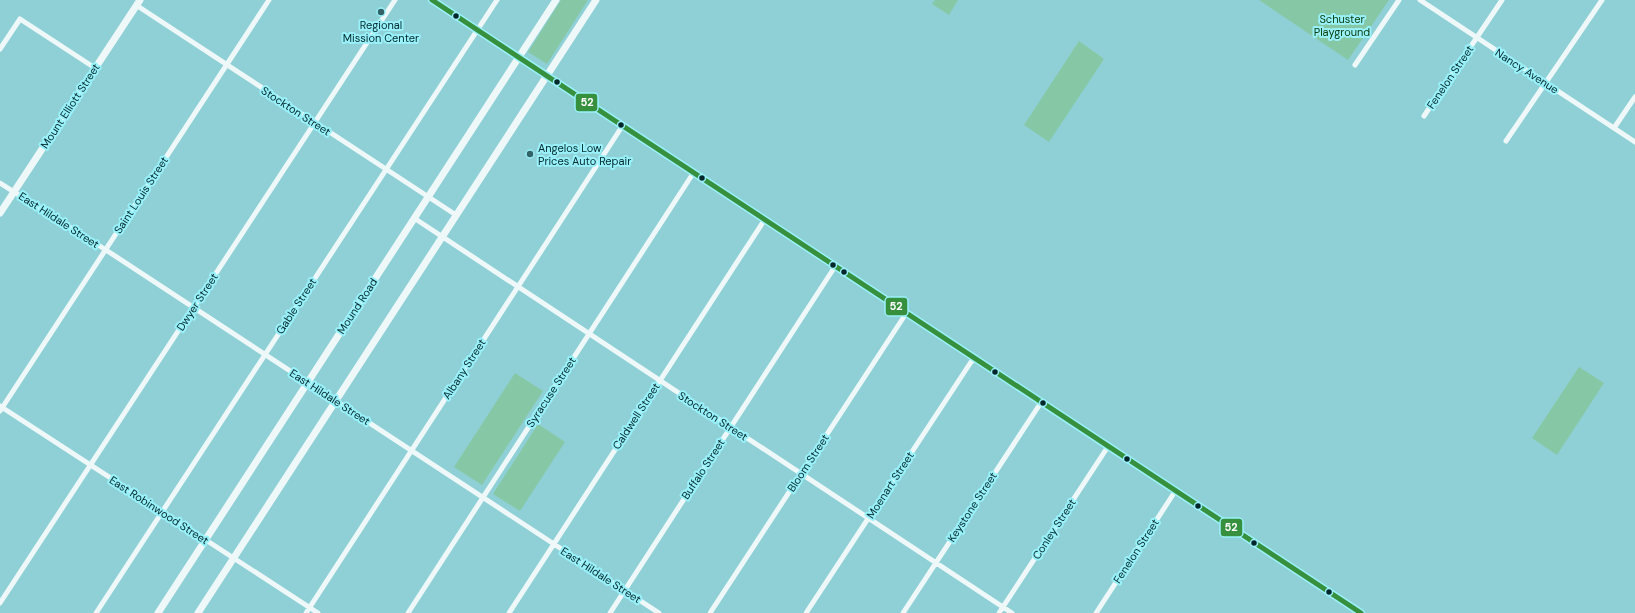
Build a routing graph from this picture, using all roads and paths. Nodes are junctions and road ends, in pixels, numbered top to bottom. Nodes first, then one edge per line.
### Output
1 (269, 0) edge
2 (395, 0) edge
3 (432, 0) edge
4 (496, 0) edge
5 (556, 0) edge
6 (596, 0) edge
7 (1399, 0) edge
8 (1420, 0) edge
9 (1502, 0) edge
10 (1602, 0) edge
11 (138, 3) edge
12 (477, 30) junction
13 (1477, 38) junction
14 (0, 49) edge
15 (519, 57) junction
16 (226, 65) junction
17 (1355, 65) dead end
18 (95, 68) junction
19 (547, 75) junction
20 (1546, 83) junction
21 (1635, 97) edge
22 (1424, 116) dead end
23 (314, 123) junction
24 (623, 125) junction
25 (1614, 128) junction
26 (1506, 142) dead end
27 (1635, 142) edge
28 (386, 170) junction
29 (694, 172) junction
30 (0, 183) edge
31 (14, 191) junction
32 (428, 197) junction
33 (0, 213) edge
34 (456, 215) junction
35 (414, 218) junction
36 (765, 219) junction
37 (442, 237) junction
38 (106, 250) junction
39 (836, 265) junction
40 (518, 287) junction
41 (193, 307) junction
42 (907, 312) junction
43 (589, 334) junction
44 (265, 354) junction
45 (976, 358) junction
46 (659, 381) junction
47 (308, 382) junction
48 (336, 401) junction
49 (1042, 401) junction
50 (1, 408) edge
51 (730, 427) junction
52 (1109, 445) junction
53 (412, 450) junction
54 (90, 465) junction
55 (801, 474) junction
56 (1176, 490) junction
57 (483, 497) junction
58 (162, 512) junction
59 (868, 518) junction
60 (205, 540) junction
61 (554, 544) junction
62 (234, 559) junction
63 (936, 563) junction
64 (624, 590) junction
65 (0, 603) edge
66 (1003, 607) junction
67 (310, 608) junction
68 (96, 613) edge
69 (158, 613) edge
70 (198, 613) edge
71 (306, 613) edge
72 (318, 613) edge
73 (408, 613) edge
74 (509, 613) edge
75 (610, 613) edge
76 (659, 613) edge
77 (710, 613) edge
78 (806, 613) edge
79 (903, 613) edge
80 (999, 613) edge
81 (1012, 613) edge
82 (1096, 613) edge
83 (1361, 613) edge

1 - 16 street, Saint Louis Street
2 - 23 street, Dwyer Street
3 - 12 main road
4 - 12 street, Gable Street
5 - 15 main road, Mound Road
6 - 19 main road
7 - 17 street
8 - 13 street, Nancy Avenue
9 - 13 street, Fenelon Street
10 - 20 street
11 - 16 street, Stockton Street
11 - 18 main road, Mount Elliott Street
12 - 15 main road
12 - 28 street, Gable Street
13 - 20 street, Nancy Avenue
13 - 22 street, Fenelon Street
14 - 18 street
15 - 19 main road
15 - 32 main road, Mound Road
16 - 23 street, Stockton Street
16 - 38 street, Saint Louis Street
18 - 31 main road, Mount Elliott Street
19 - 24 main road
19 - 34 main road
20 - 25 street, Nancy Avenue
20 - 26 street
21 - 25 street
23 - 28 street, Stockton Street
23 - 41 street, Dwyer Street
24 - 29 main road
24 - 40 street, Albany Street
25 - 27 street, Nancy Avenue
28 - 32 street, Stockton Street
28 - 44 street, Gable Street
29 - 36 main road
29 - 43 street, Syracuse Street
30 - 31 street, East Hildale Street
31 - 33 main road, Mount Elliott Street
31 - 38 street, East Hildale Street
32 - 34 street, Stockton Street
32 - 35 main road, Mound Road
34 - 37 main road
35 - 37 street, Stockton Street
35 - 47 main road, Mound Road
36 - 39 main road
36 - 46 street, Caldwell Street
37 - 40 street, Stockton Street
37 - 48 main road
38 - 41 street, East Hildale Street
38 - 50 street, Saint Louis Street
39 - 42 main road
39 - 51 street, Buffalo Street
40 - 43 street, Stockton Street
40 - 53 street, Albany Street
41 - 44 street, East Hildale Street
41 - 54 street, Dwyer Street
42 - 45 main road
42 - 55 street, Bloom Street
43 - 46 street, Stockton Street
43 - 57 street, Syracuse Street
44 - 47 street, East Hildale Street
44 - 58 street, Gable Street
45 - 49 main road
45 - 59 street, Moenart Street
46 - 51 street, Stockton Street
46 - 61 street, Caldwell Street
47 - 48 street, East Hildale Street
47 - 60 main road, Mound Road
48 - 53 street, East Hildale Street
48 - 62 main road
49 - 52 main road
49 - 63 street, Keystone Street
50 - 54 street, East Robinwood Street
51 - 55 street, Stockton Street
51 - 64 street, Buffalo Street
52 - 56 main road
52 - 66 street, Conley Street
53 - 57 street, East Hildale Street
53 - 67 street, Albany Street
54 - 58 street, East Robinwood Street
54 - 65 street, Dwyer Street
55 - 59 street, Stockton Street
55 - 77 street, Bloom Street
56 - 82 street, Fenelon Street
56 - 83 main road
57 - 61 street, East Hildale Street
57 - 73 street, Syracuse Street
58 - 60 street, East Robinwood Street
58 - 68 street, Gable Street
59 - 63 street, Stockton Street
59 - 78 street, Moenart Street
60 - 62 street, East Robinwood Street
60 - 69 main road, Mound Road
61 - 64 street, East Hildale Street
61 - 74 street, Caldwell Street
62 - 67 street, East Robinwood Street
62 - 70 main road
63 - 66 street, Stockton Street
63 - 79 street, Keystone Street
64 - 75 street, Buffalo Street
64 - 76 street, East Hildale Street
66 - 80 street, Conley Street
66 - 81 street, Stockton Street
67 - 71 street, Albany Street
67 - 72 street, East Robinwood Street

